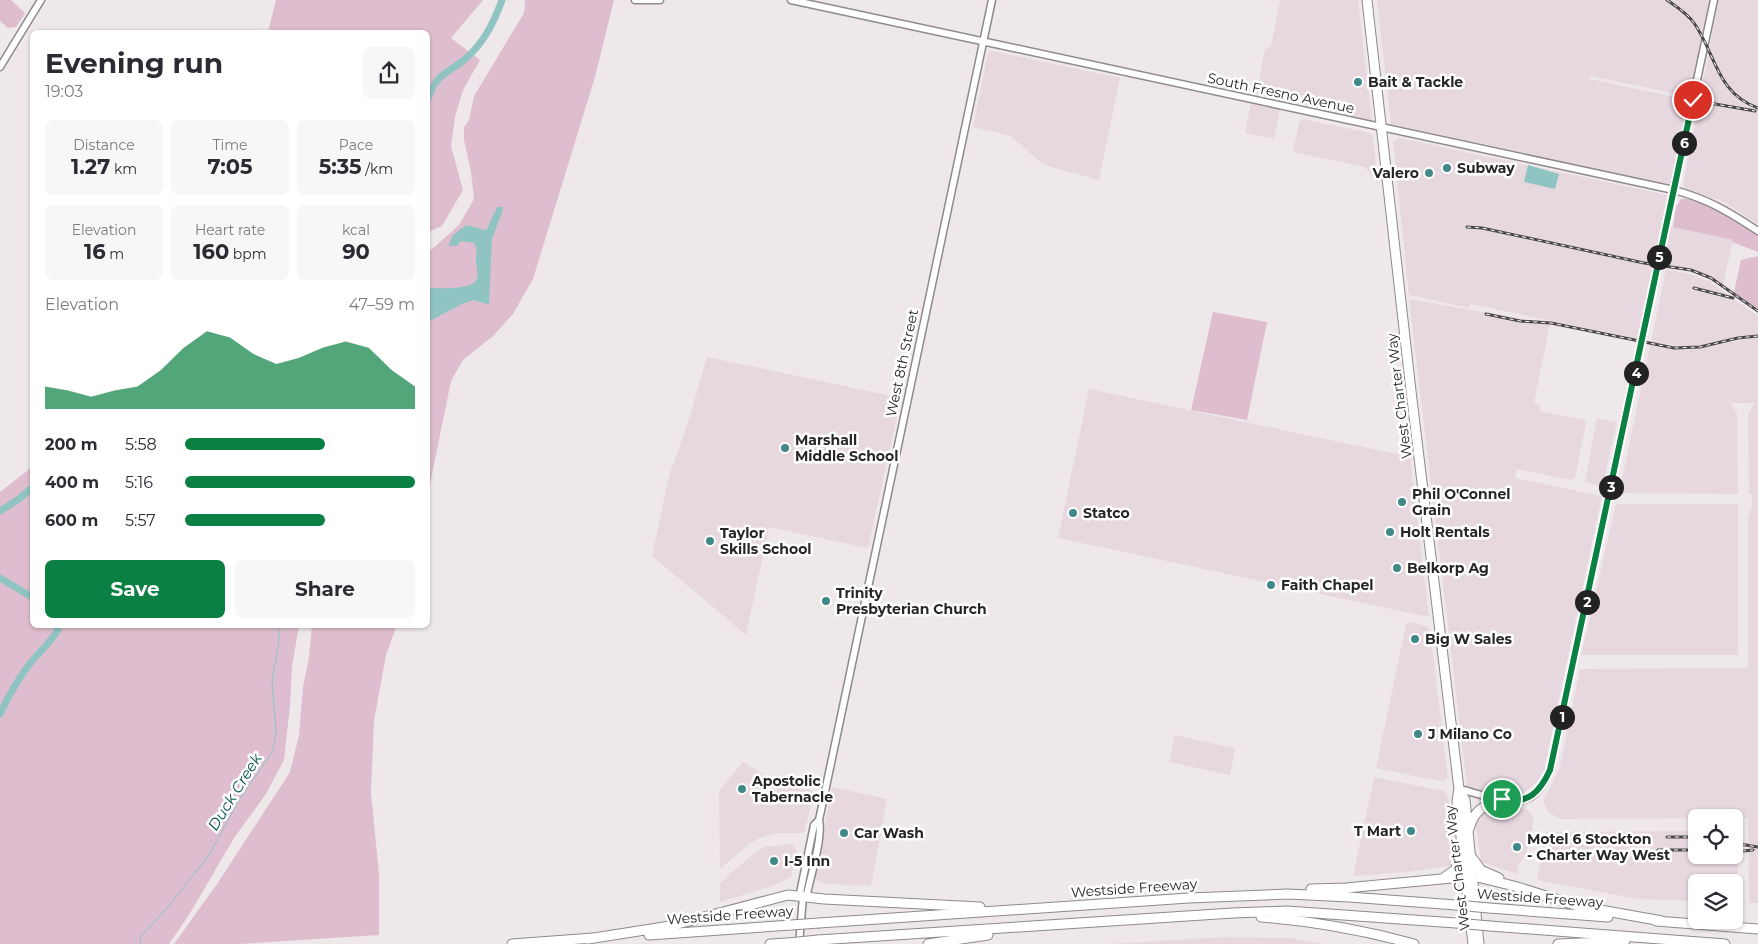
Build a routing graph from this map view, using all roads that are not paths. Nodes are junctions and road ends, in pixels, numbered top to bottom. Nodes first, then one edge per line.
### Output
1 (41, 0) edge
2 (635, 0) edge
3 (660, 0) edge
4 (791, 0) edge
5 (992, 0) edge
6 (1367, 0) edge
7 (1714, 0) edge
8 (983, 42) junction
9 (0, 66) edge
10 (1382, 127) junction
11 (1674, 190) junction
12 (1758, 231) edge
13 (1459, 789) junction
14 (1502, 799) junction
15 (819, 820) junction
16 (1468, 832) junction
17 (820, 833) junction
18 (809, 844) junction
19 (1463, 852) junction
20 (1472, 858) junction
21 (814, 860) junction
22 (1469, 877) junction
23 (1440, 879) junction
24 (1514, 886) junction
25 (1288, 894) junction
26 (803, 897) junction
27 (1006, 910) junction
28 (1233, 913) junction
29 (1662, 921) junction
30 (1010, 928) junction
31 (1756, 929) edge
32 (588, 939) junction
33 (1672, 940) junction
34 (512, 944) edge
35 (770, 944) edge
36 (799, 944) edge
37 (928, 944) edge
38 (1414, 944) edge
39 (1473, 944) edge
40 (1480, 944) edge
41 (1558, 944) edge
42 (1725, 944) edge

1 - 9 street
2 - 3 street
4 - 8 street, South Fresno Avenue
5 - 8 street, West 8th Street
6 - 10 highway, West Charter Way
7 - 11 street
8 - 10 street, South Fresno Avenue
8 - 15 street, West 8th Street
10 - 11 street, South Fresno Avenue
10 - 13 highway, West Charter Way
11 - 12 street, South Fresno Avenue
11 - 14 street
13 - 14 street
13 - 16 highway, West Charter Way
13 - 19 highway, West Charter Way
14 - 16 highway
15 - 17 street, West 8th Street
15 - 18 street, West 8th Street
16 - 20 highway, West Charter Way
17 - 18 street
17 - 21 street, West 8th Street
18 - 21 street
18 - 26 street, West 8th Street
19 - 22 highway, West Charter Way
19 - 23 highway
20 - 22 highway, West Charter Way
20 - 24 highway
21 - 26 street, West 8th Street
22 - 23 highway
22 - 24 highway
22 - 39 highway, West Charter Way
22 - 40 highway, West Charter Way
23 - 25 highway
24 - 29 highway
25 - 27 highway, Westside Freeway
25 - 29 highway, Westside Freeway, bridge
26 - 27 highway
26 - 32 highway
26 - 36 street, West 8th Street
27 - 32 highway, Westside Freeway, bridge
28 - 30 highway
28 - 33 highway, bridge
28 - 38 highway
29 - 31 highway, Westside Freeway
30 - 35 highway, bridge
30 - 37 highway
32 - 34 highway, Westside Freeway
33 - 41 highway
33 - 42 highway

